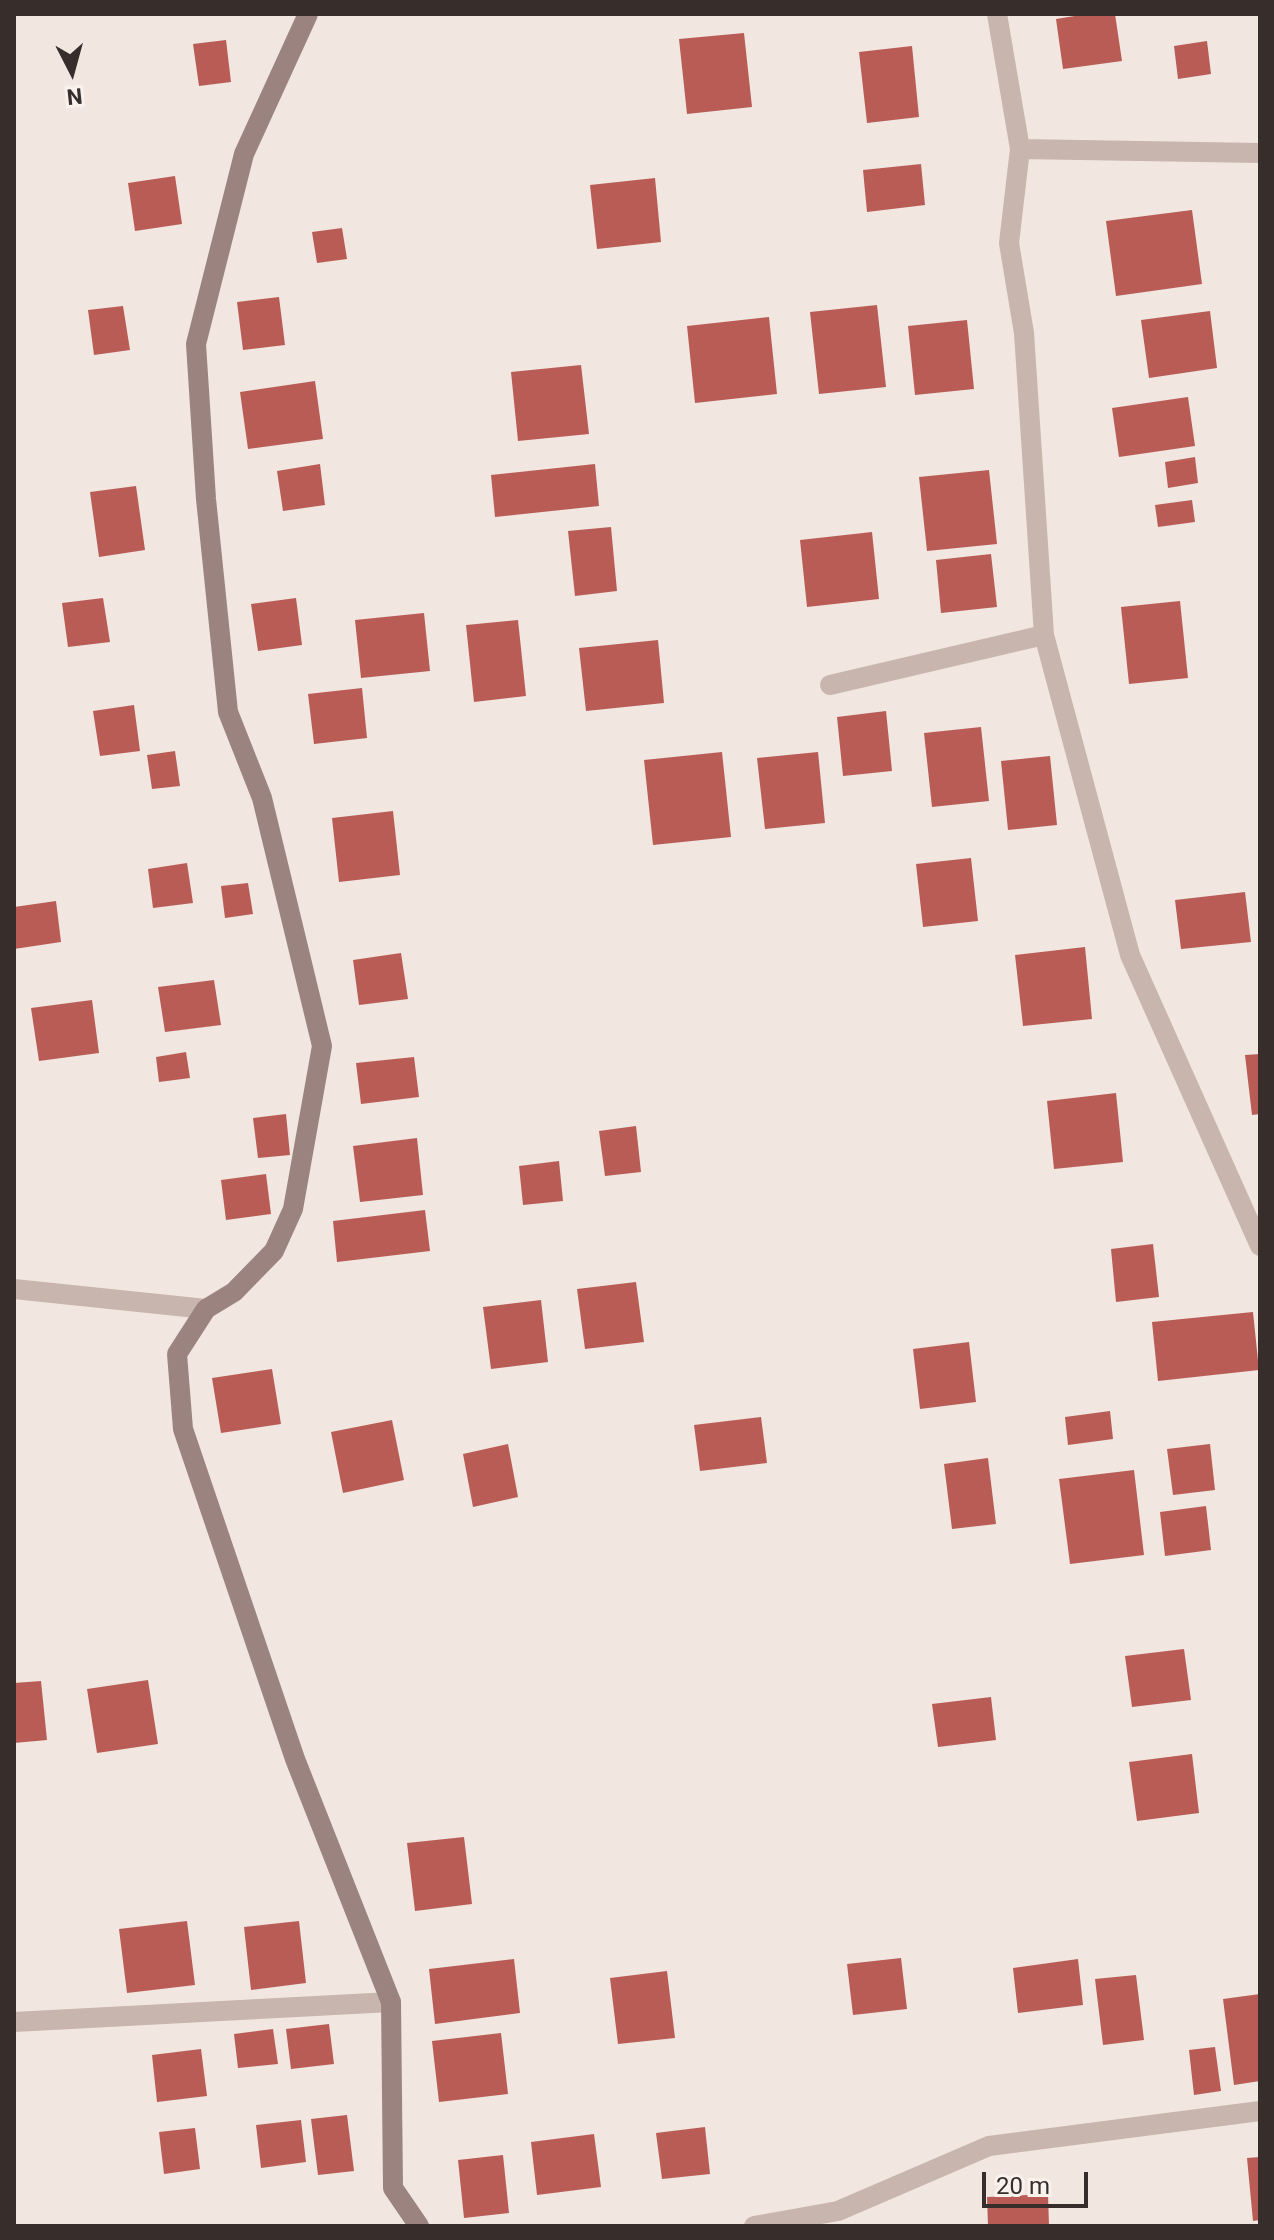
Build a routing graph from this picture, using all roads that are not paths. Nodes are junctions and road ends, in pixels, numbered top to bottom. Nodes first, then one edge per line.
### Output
1 (308, 14) edge
2 (997, 14) edge
3 (1020, 149) junction
4 (1260, 153) edge
5 (1044, 635) junction
6 (830, 685) dead end
7 (1260, 1246) edge
8 (14, 1289) edge
9 (206, 1309) junction
10 (391, 2002) junction
11 (14, 2022) edge
12 (1260, 2111) edge
13 (419, 2226) edge
14 (754, 2226) edge

1 - 9 street
2 - 3 street
3 - 4 street
3 - 5 street
5 - 6 street
5 - 7 street
8 - 9 street
9 - 10 street
10 - 11 street
10 - 13 street
12 - 14 street

